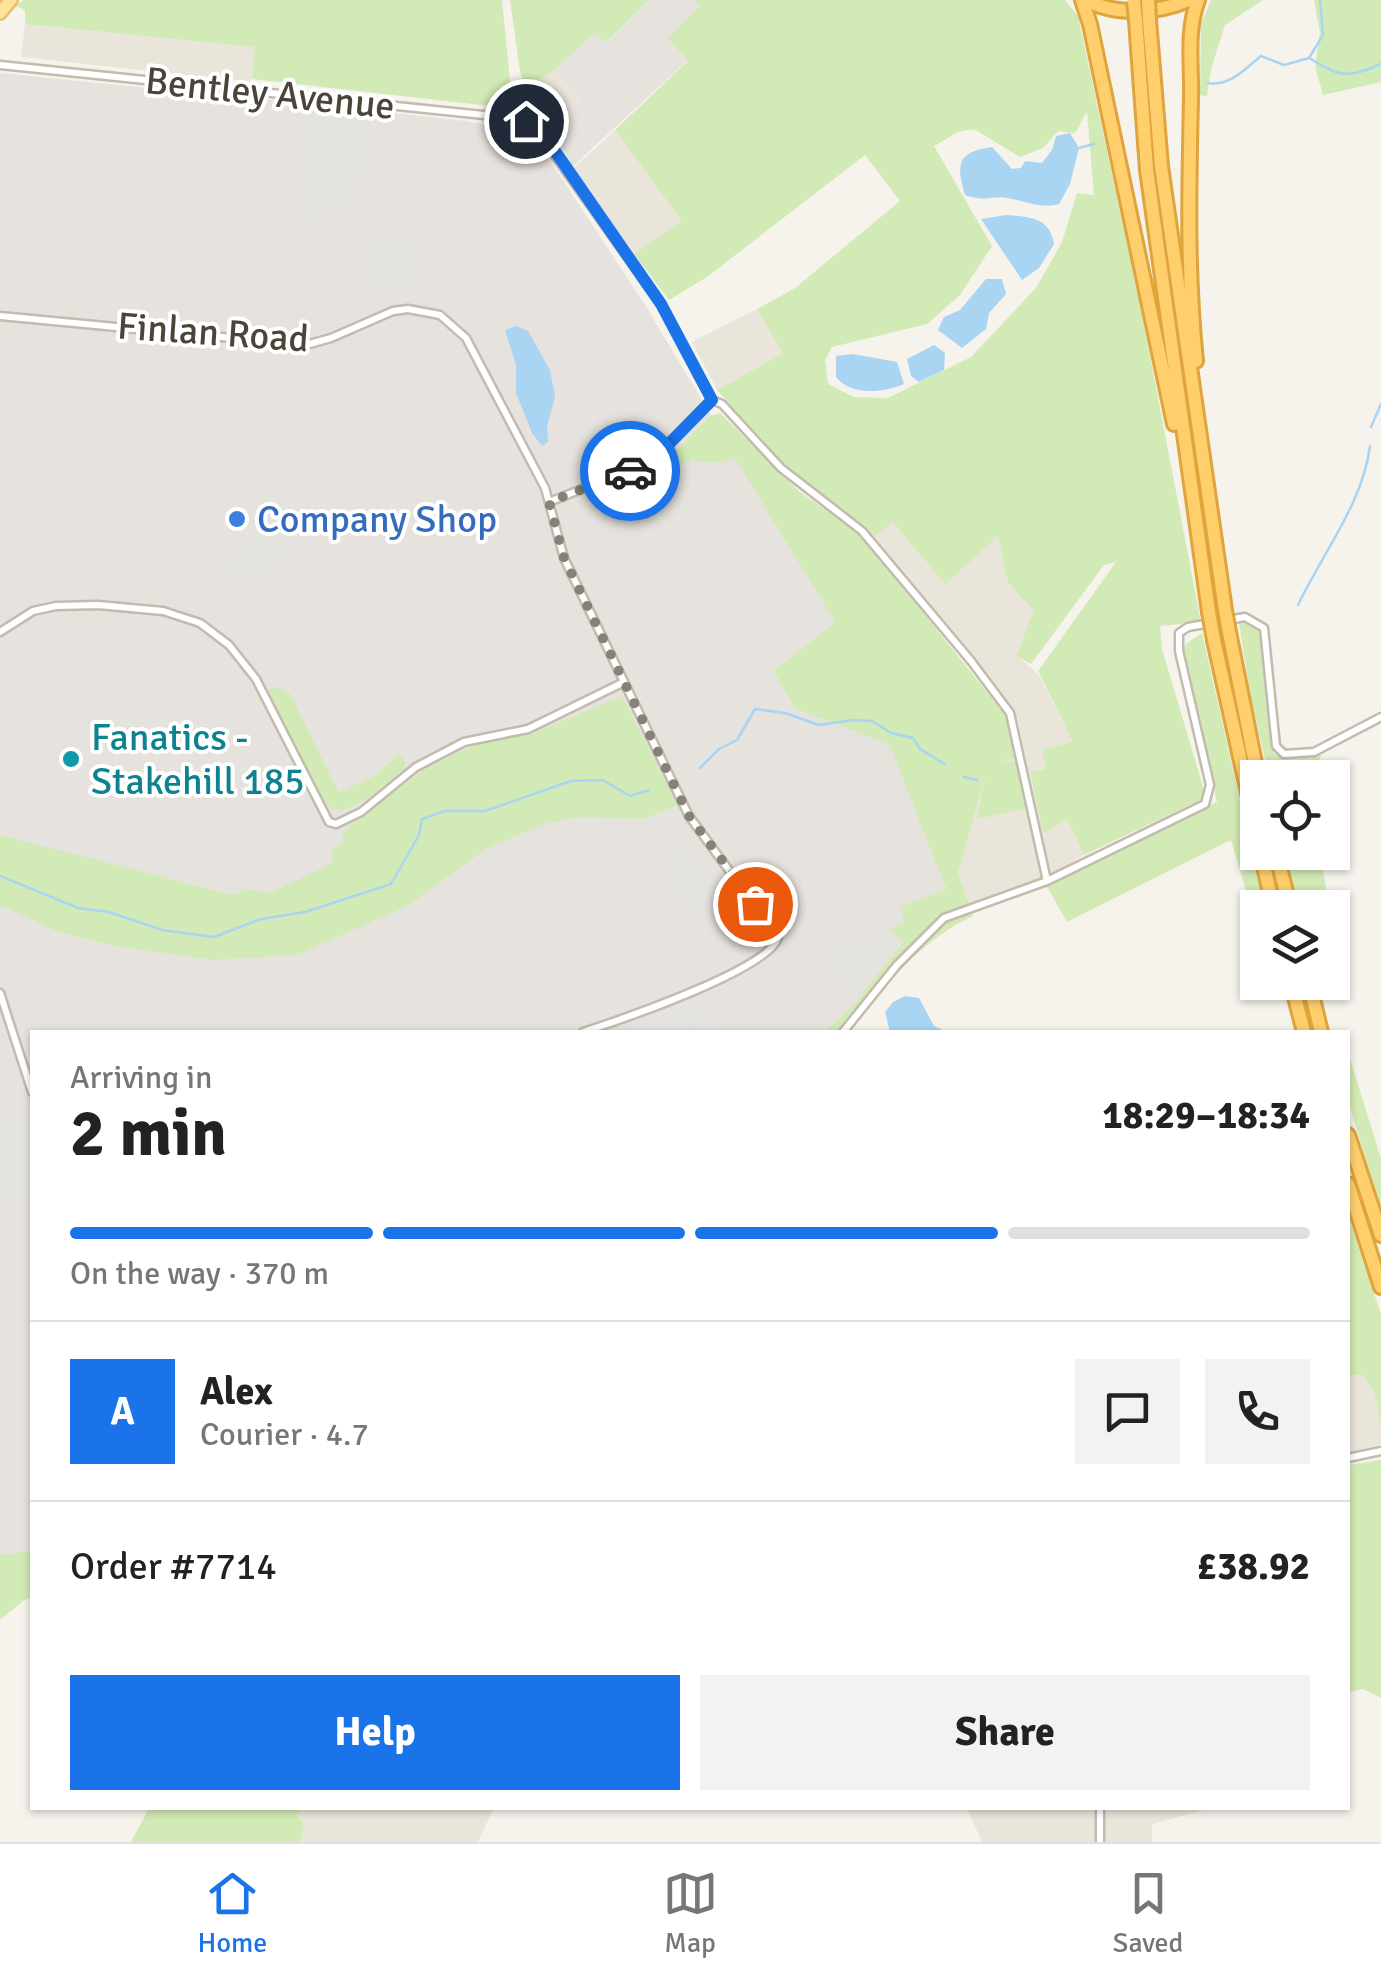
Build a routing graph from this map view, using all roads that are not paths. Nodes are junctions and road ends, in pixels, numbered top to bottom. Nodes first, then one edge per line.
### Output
1 (11, 0) edge
2 (1084, 0) edge
3 (1134, 0) edge
4 (1148, 0) edge
5 (1188, 0) edge
6 (1198, 0) edge
7 (0, 12) edge
8 (1143, 21) junction
9 (0, 61) edge
10 (0, 316) edge
11 (712, 400) junction
12 (549, 502) junction
13 (1210, 522) junction
14 (1200, 559) junction
15 (0, 632) edge
16 (622, 683) junction
17 (1381, 717) edge
18 (1241, 760) edge
19 (1254, 760) edge
20 (1047, 881) junction
21 (0, 993) edge
22 (1295, 1000) edge
23 (1314, 1000) edge
24 (589, 1030) edge
25 (844, 1030) edge
26 (1303, 1030) edge
27 (1321, 1030) edge
28 (30, 1086) edge
29 (1350, 1141) edge
30 (1350, 1190) edge
31 (1381, 1235) edge
32 (1381, 1287) edge
33 (1381, 1451) edge
34 (1350, 1458) edge
35 (1100, 1810) edge
36 (1100, 1842) edge

1 - 7 main road
2 - 5 highway
2 - 14 highway
3 - 8 highway, bridge
4 - 8 highway, bridge
6 - 13 highway
8 - 13 highway
8 - 14 highway
9 - 11 street, Bentley Avenue
10 - 12 street, Finlan Road
11 - 12 street
11 - 20 street
12 - 16 street, Finlan Road
13 - 19 highway, bridge
14 - 18 highway, bridge
15 - 16 street
16 - 24 street, Finlan Road
17 - 20 street
20 - 25 street
21 - 28 street
22 - 26 highway
23 - 27 highway
29 - 31 highway
30 - 32 highway
33 - 34 street
35 - 36 street

